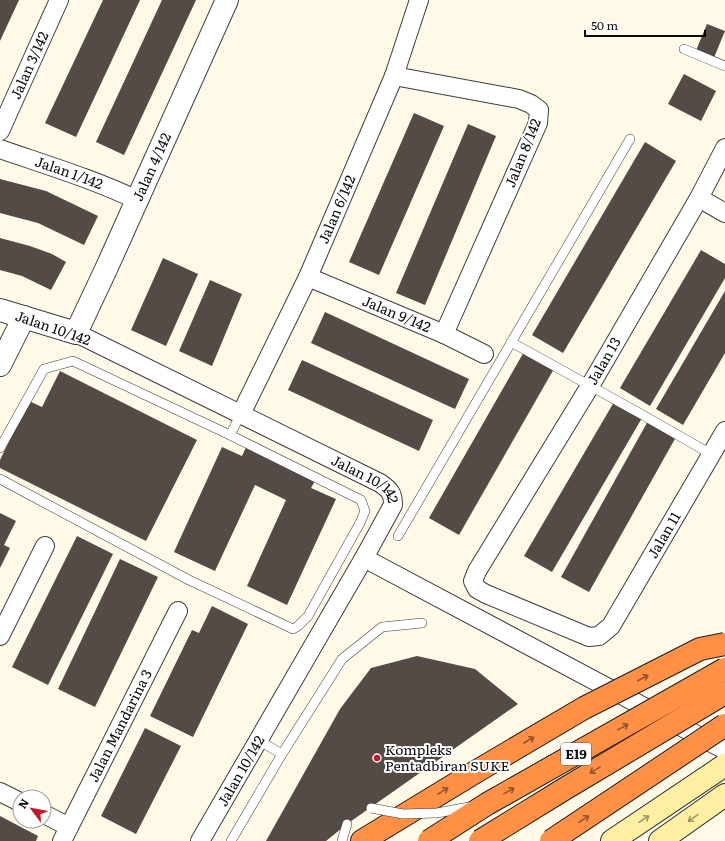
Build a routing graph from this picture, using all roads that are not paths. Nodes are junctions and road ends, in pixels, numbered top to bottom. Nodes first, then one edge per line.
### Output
1 (58, 0) edge
2 (227, 0) edge
3 (419, 0) edge
4 (684, 49) dead end
5 (725, 66) edge
6 (394, 76) junction
7 (0, 131) edge
8 (630, 139) dead end
9 (725, 148) edge
10 (0, 149) edge
11 (699, 198) junction
12 (136, 200) junction
13 (725, 213) edge
14 (308, 277) junction
15 (0, 310) edge
16 (24, 317) junction
17 (76, 333) junction
18 (444, 334) junction
19 (511, 342) junction
20 (3, 351) edge
21 (484, 354) dead end
22 (590, 386) junction
23 (241, 414) junction
24 (725, 431) edge
25 (230, 435) junction
26 (0, 448) edge
27 (711, 454) junction
28 (0, 479) edge
29 (398, 536) dead end
30 (45, 546) dead end
31 (364, 558) junction
32 (178, 611) dead end
33 (422, 623) dead end
34 (0, 636) edge
35 (599, 636) joint
36 (725, 644) edge
37 (725, 669) edge
38 (725, 693) edge
39 (725, 725) edge
40 (258, 740) junction
41 (725, 750) edge
42 (282, 754) junction
43 (725, 765) edge
44 (0, 792) edge
45 (725, 795) edge
46 (12, 798) edge
47 (488, 804) junction
48 (371, 808) dead end
49 (52, 821) edge
50 (347, 824) dead end
51 (66, 834) edge
52 (200, 841) edge
53 (231, 841) edge
54 (342, 841) edge
55 (362, 841) edge
56 (428, 841) edge
57 (480, 841) edge
58 (551, 841) edge
59 (612, 841) edge
60 (660, 841) edge

1 - 7 street, Jalan 3/142
2 - 12 street, Jalan 4/142
3 - 6 street, Jalan 6/142
4 - 5 lane
6 - 14 street, Jalan 6/142
6 - 18 street, Jalan 8/142
8 - 19 lane
9 - 11 street, Jalan 13
10 - 12 street, Jalan 1/142
11 - 13 street
11 - 22 street, Jalan 13
12 - 17 street, Jalan 4/142
14 - 18 street, Jalan 9/142
14 - 23 street, Jalan 6/142
15 - 16 street, Jalan 10/142
16 - 17 street, Jalan 10/142
16 - 20 street
17 - 23 street, Jalan 10/142
18 - 21 street, Jalan 9/142
19 - 22 lane
19 - 29 lane
22 - 27 lane
22 - 35 street, Jalan 13
23 - 25 lane
23 - 31 street, Jalan 10/142
24 - 27 street, Jalan 11
25 - 26 lane
25 - 28 lane
27 - 35 street, Jalan 11
30 - 34 street
31 - 40 street, Jalan 10/142
31 - 41 street
32 - 51 street, Jalan Mandarina 3
33 - 42 lane
55 -> 36 highway, bridge
47 -> 37 highway, E19, bridge
38 -> 57 highway, E19, bridge
58 -> 39 highway, bridge
40 - 42 lane
40 - 52 street, Jalan 10/142
42 - 53 lane
59 -> 43 main road
44 - 46 street
45 -> 60 main road
47 - 48 lane, bridge
47 - 56 highway, E19, bridge
49 - 51 street
50 - 54 lane

